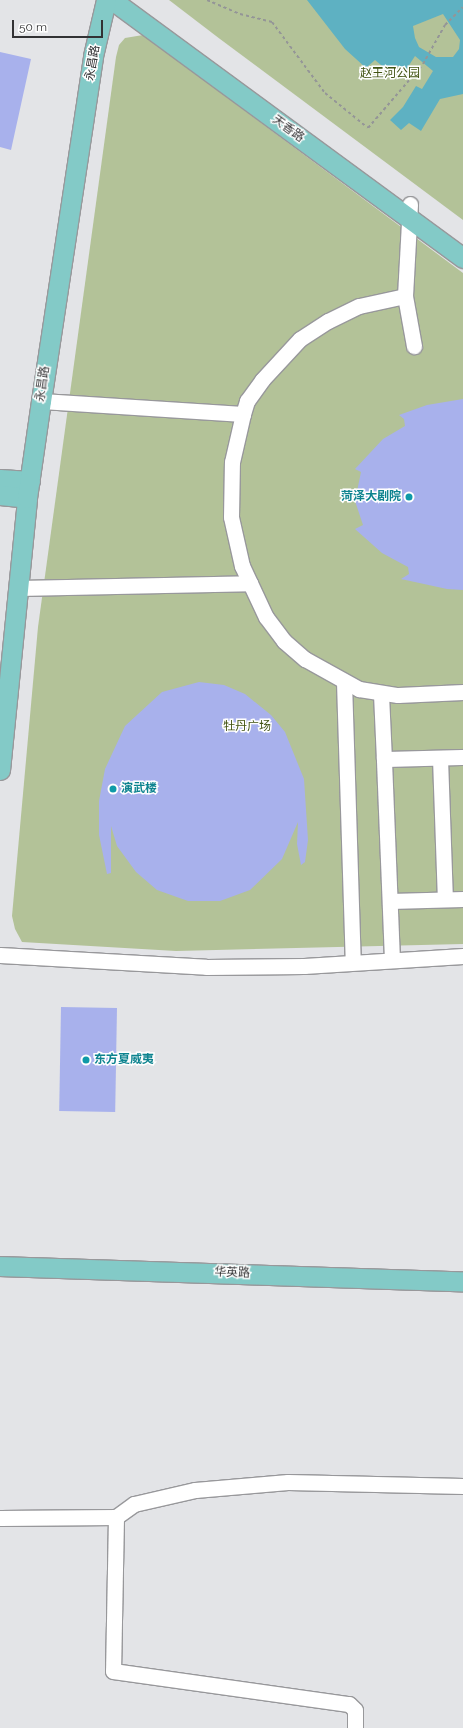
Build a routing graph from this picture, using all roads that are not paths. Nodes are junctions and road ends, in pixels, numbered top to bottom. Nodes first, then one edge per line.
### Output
1 (106, 0) edge
2 (112, 0) edge
3 (134, 0) edge
4 (410, 211) junction
5 (463, 243) edge
6 (463, 258) edge
7 (405, 296) junction
8 (414, 346) dead end
9 (41, 401) junction
10 (243, 414) junction
11 (0, 478) edge
12 (29, 490) junction
13 (0, 495) edge
14 (250, 583) junction
15 (18, 588) junction
16 (344, 682) junction
17 (381, 694) junction
18 (459, 695) edge
19 (440, 758) junction
20 (463, 758) edge
21 (384, 759) junction
22 (0, 770) edge
23 (445, 899) junction
24 (463, 899) edge
25 (390, 901) junction
26 (0, 955) edge
27 (463, 956) edge
28 (392, 960) junction
29 (354, 962) junction
30 (0, 1266) edge
31 (463, 1281) edge
32 (463, 1486) edge
33 (116, 1517) junction
34 (0, 1518) edge
35 (355, 1728) edge

1 - 9 main road, 永昌路
2 - 4 main road, 天香路
3 - 4 main road, 天香路
4 - 5 main road, 天香路
4 - 6 main road, 天香路
4 - 7 street
7 - 8 street
7 - 10 street
9 - 10 street
9 - 12 main road, 永昌路
10 - 14 street
11 - 12 main road
12 - 13 main road
12 - 15 main road, 永昌路
14 - 15 street
14 - 16 street
15 - 22 main road, 永昌路
16 - 17 street
16 - 29 street
17 - 18 street
17 - 21 street
19 - 20 street
19 - 21 street
19 - 23 street
21 - 25 street
23 - 24 street
23 - 25 street
25 - 28 street
26 - 29 street
27 - 28 street
28 - 29 street
30 - 31 main road, 华英路
32 - 33 street
33 - 34 street
33 - 35 street

